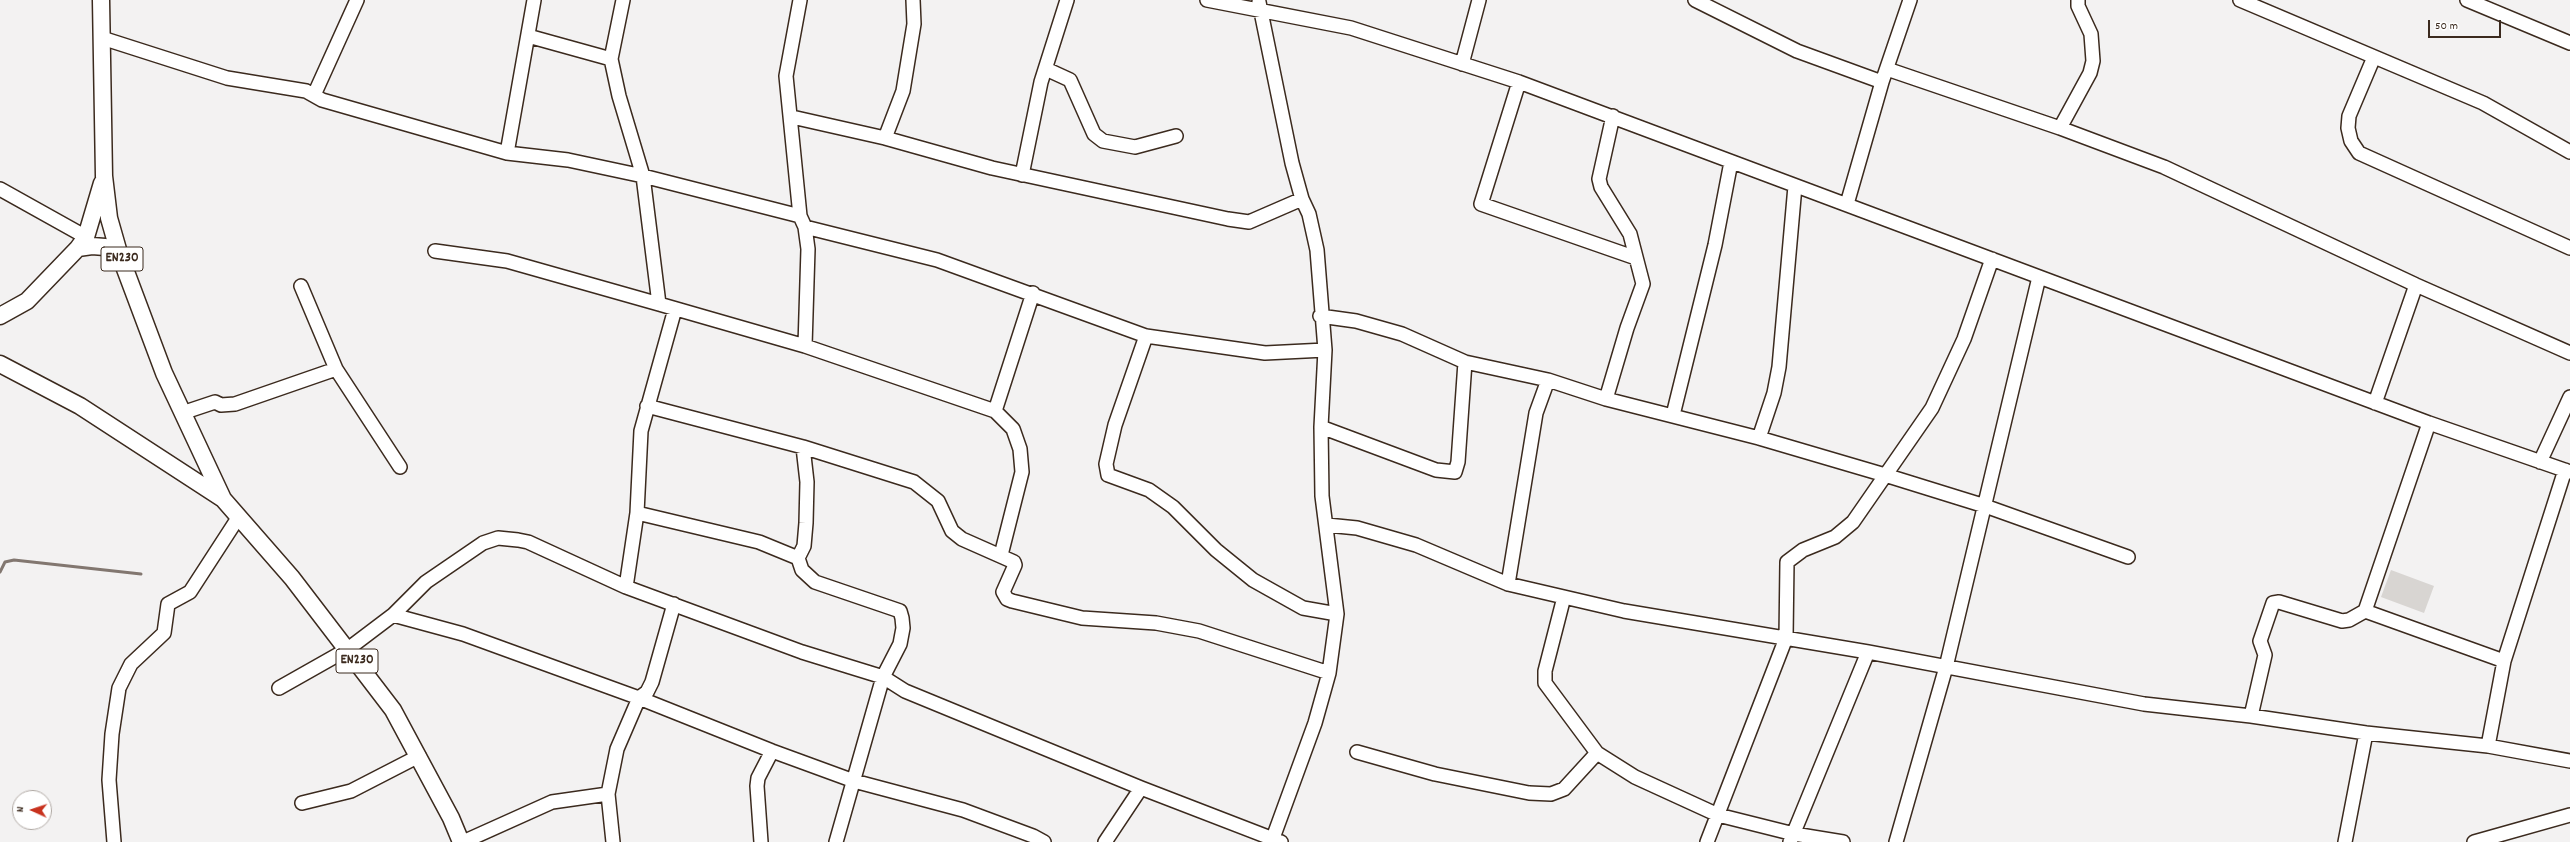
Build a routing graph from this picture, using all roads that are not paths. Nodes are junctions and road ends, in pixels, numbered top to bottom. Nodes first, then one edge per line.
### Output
1 (100, 0) edge
2 (357, 0) edge
3 (534, 0) edge
4 (623, 0) edge
5 (800, 0) edge
6 (912, 0) edge
7 (1067, 0) edge
8 (1207, 0) edge
9 (1479, 0) edge
10 (1695, 0) edge
11 (1910, 0) edge
12 (2078, 0) edge
13 (2240, 0) edge
14 (2467, 0) edge
15 (1259, 5) edge
16 (528, 36) junction
17 (102, 38) junction
18 (2570, 43) edge
19 (2374, 57) junction
20 (611, 59) junction
21 (1462, 64) junction
22 (1046, 69) junction
23 (1887, 69) junction
24 (1519, 82) junction
25 (1882, 82) junction
26 (314, 95) junction
27 (1613, 116) junction
28 (792, 117) junction
29 (2060, 128) junction
30 (1176, 136) dead end
31 (885, 138) junction
32 (2570, 152) edge
33 (507, 153) junction
34 (1731, 162) junction
35 (1022, 175) junction
36 (104, 176) junction
37 (642, 176) junction
38 (1795, 186) junction
39 (0, 189) edge
40 (1302, 199) junction
41 (1847, 204) junction
42 (802, 222) junction
43 (82, 242) junction
44 (2570, 248) edge
45 (435, 251) dead end
46 (120, 253) junction
47 (1636, 258) junction
48 (1992, 259) junction
49 (2038, 277) junction
50 (2416, 285) junction
51 (301, 286) dead end
52 (1033, 293) junction
53 (659, 304) junction
54 (675, 309) junction
55 (0, 316) edge
56 (1320, 316) junction
57 (1146, 336) junction
58 (805, 346) junction
59 (1325, 350) junction
60 (2570, 353) edge
61 (1465, 362) junction
62 (0, 364) edge
63 (336, 369) junction
64 (1548, 380) junction
65 (2570, 397) edge
66 (1606, 399) junction
67 (2375, 403) junction
68 (647, 406) junction
69 (995, 411) junction
70 (182, 413) junction
71 (1673, 415) junction
72 (2428, 424) junction
73 (1321, 427) junction
74 (1759, 438) junction
75 (803, 447) junction
76 (202, 453) junction
77 (2540, 462) junction
78 (400, 467) dead end
79 (2568, 471) edge
80 (182, 472) junction
81 (1885, 475) junction
82 (223, 499) junction
83 (1985, 506) junction
84 (637, 512) junction
85 (238, 518) junction
86 (1327, 525) junction
87 (1000, 555) junction
88 (2128, 557) dead end
89 (798, 558) junction
90 (1508, 584) junction
91 (626, 587) junction
92 (1564, 597) junction
93 (674, 604) junction
94 (2365, 611) junction
95 (1337, 614) junction
96 (393, 615) junction
97 (1786, 638) junction
98 (348, 649) junction
99 (1868, 652) junction
100 (2504, 660) junction
101 (1946, 667) junction
102 (1329, 673) junction
103 (883, 677) junction
104 (279, 688) dead end
105 (639, 698) junction
106 (2251, 716) junction
107 (2366, 733) junction
108 (2488, 746) junction
109 (772, 751) junction
110 (1357, 752) dead end
111 (1597, 753) junction
112 (419, 756) junction
113 (2570, 761) edge
114 (854, 781) junction
115 (1141, 788) junction
116 (608, 794) junction
117 (302, 803) dead end
118 (1718, 814) junction
119 (2570, 815) edge
120 (2513, 836) edge
121 (1792, 838) edge
122 (1277, 840) edge
123 (114, 842) edge
124 (462, 842) edge
125 (613, 842) edge
126 (761, 842) edge
127 (836, 842) edge
128 (1044, 842) edge
129 (1105, 842) edge
130 (1707, 842) edge
131 (1843, 842) edge
132 (1896, 842) edge
133 (2345, 842) edge
134 (2474, 842) edge

1 - 17 main road, EN230
2 - 26 street
3 - 16 street
4 - 20 street
5 - 28 street
6 - 31 street
7 - 22 street
8 - 15 street
9 - 21 street
10 - 25 street
11 - 23 street
12 - 29 street
13 - 19 street
14 - 18 street
15 - 21 street
15 - 40 street
16 - 20 street
16 - 33 street
17 - 26 street
17 - 36 main road, EN230
19 - 32 street
19 - 44 street
20 - 37 street
21 - 24 street
22 - 30 street
22 - 35 street
23 - 25 street
23 - 29 street
24 - 27 street
24 - 47 street
25 - 41 street
26 - 33 street
27 - 34 street
27 - 47 street
28 - 31 street
28 - 42 street
29 - 50 street
31 - 35 street
33 - 37 street
34 - 38 street
34 - 71 street
35 - 40 street
36 - 43 main road
36 - 46 main road, EN230
37 - 42 street
37 - 53 street
38 - 41 street
38 - 74 street
39 - 43 street
40 - 56 street
41 - 48 street
42 - 52 street
42 - 58 street
43 - 46 main road
43 - 55 main road
45 - 53 street
46 - 70 main road, EN230
47 - 66 street
48 - 49 street
48 - 81 street
49 - 67 street
49 - 83 street
50 - 60 street
50 - 67 street
51 - 63 street
52 - 57 street
52 - 69 street
53 - 54 street
54 - 58 street
54 - 68 street
56 - 59 street
56 - 61 street
57 - 59 street
57 - 95 street
58 - 69 street
59 - 73 street
61 - 64 street
61 - 73 street
62 - 80 main road
63 - 70 street
63 - 78 street
64 - 66 street
64 - 90 street
65 - 77 street
66 - 71 street
67 - 72 street
68 - 75 street
68 - 84 street
69 - 87 street
70 - 76 main road, EN230
71 - 74 street
72 - 77 street
72 - 94 street
73 - 86 street
74 - 81 street
75 - 87 street
75 - 89 street
76 - 80 main road
76 - 82 main road, EN230
77 - 79 street
79 - 100 street
80 - 82 main road
81 - 83 street
81 - 97 street
82 - 85 main road, EN230
83 - 88 street
83 - 101 street
84 - 89 street
84 - 91 street
85 - 98 main road, EN230
85 - 123 street
86 - 90 street
86 - 95 street
87 - 102 street
89 - 103 street
90 - 92 street
91 - 93 street
91 - 96 street
92 - 97 street
92 - 111 street
93 - 103 street
93 - 105 street
94 - 100 street
94 - 106 street
95 - 102 street
96 - 98 street
96 - 105 street
97 - 99 street
97 - 118 street
98 - 104 street
98 - 112 main road, EN230
99 - 101 street
99 - 121 street
100 - 108 street
101 - 106 street
101 - 132 street
102 - 122 street
103 - 114 street
103 - 115 street
105 - 109 street
105 - 116 street
106 - 107 street
107 - 108 street
107 - 133 street
108 - 113 street
109 - 114 street
109 - 126 street
110 - 111 street
111 - 118 street
112 - 117 street
112 - 124 main road, EN230
114 - 127 street
114 - 128 street
115 - 122 street
115 - 129 street
116 - 124 street
116 - 125 street
118 - 121 street
118 - 130 street
119 - 120 street
120 - 134 street
121 - 131 street

